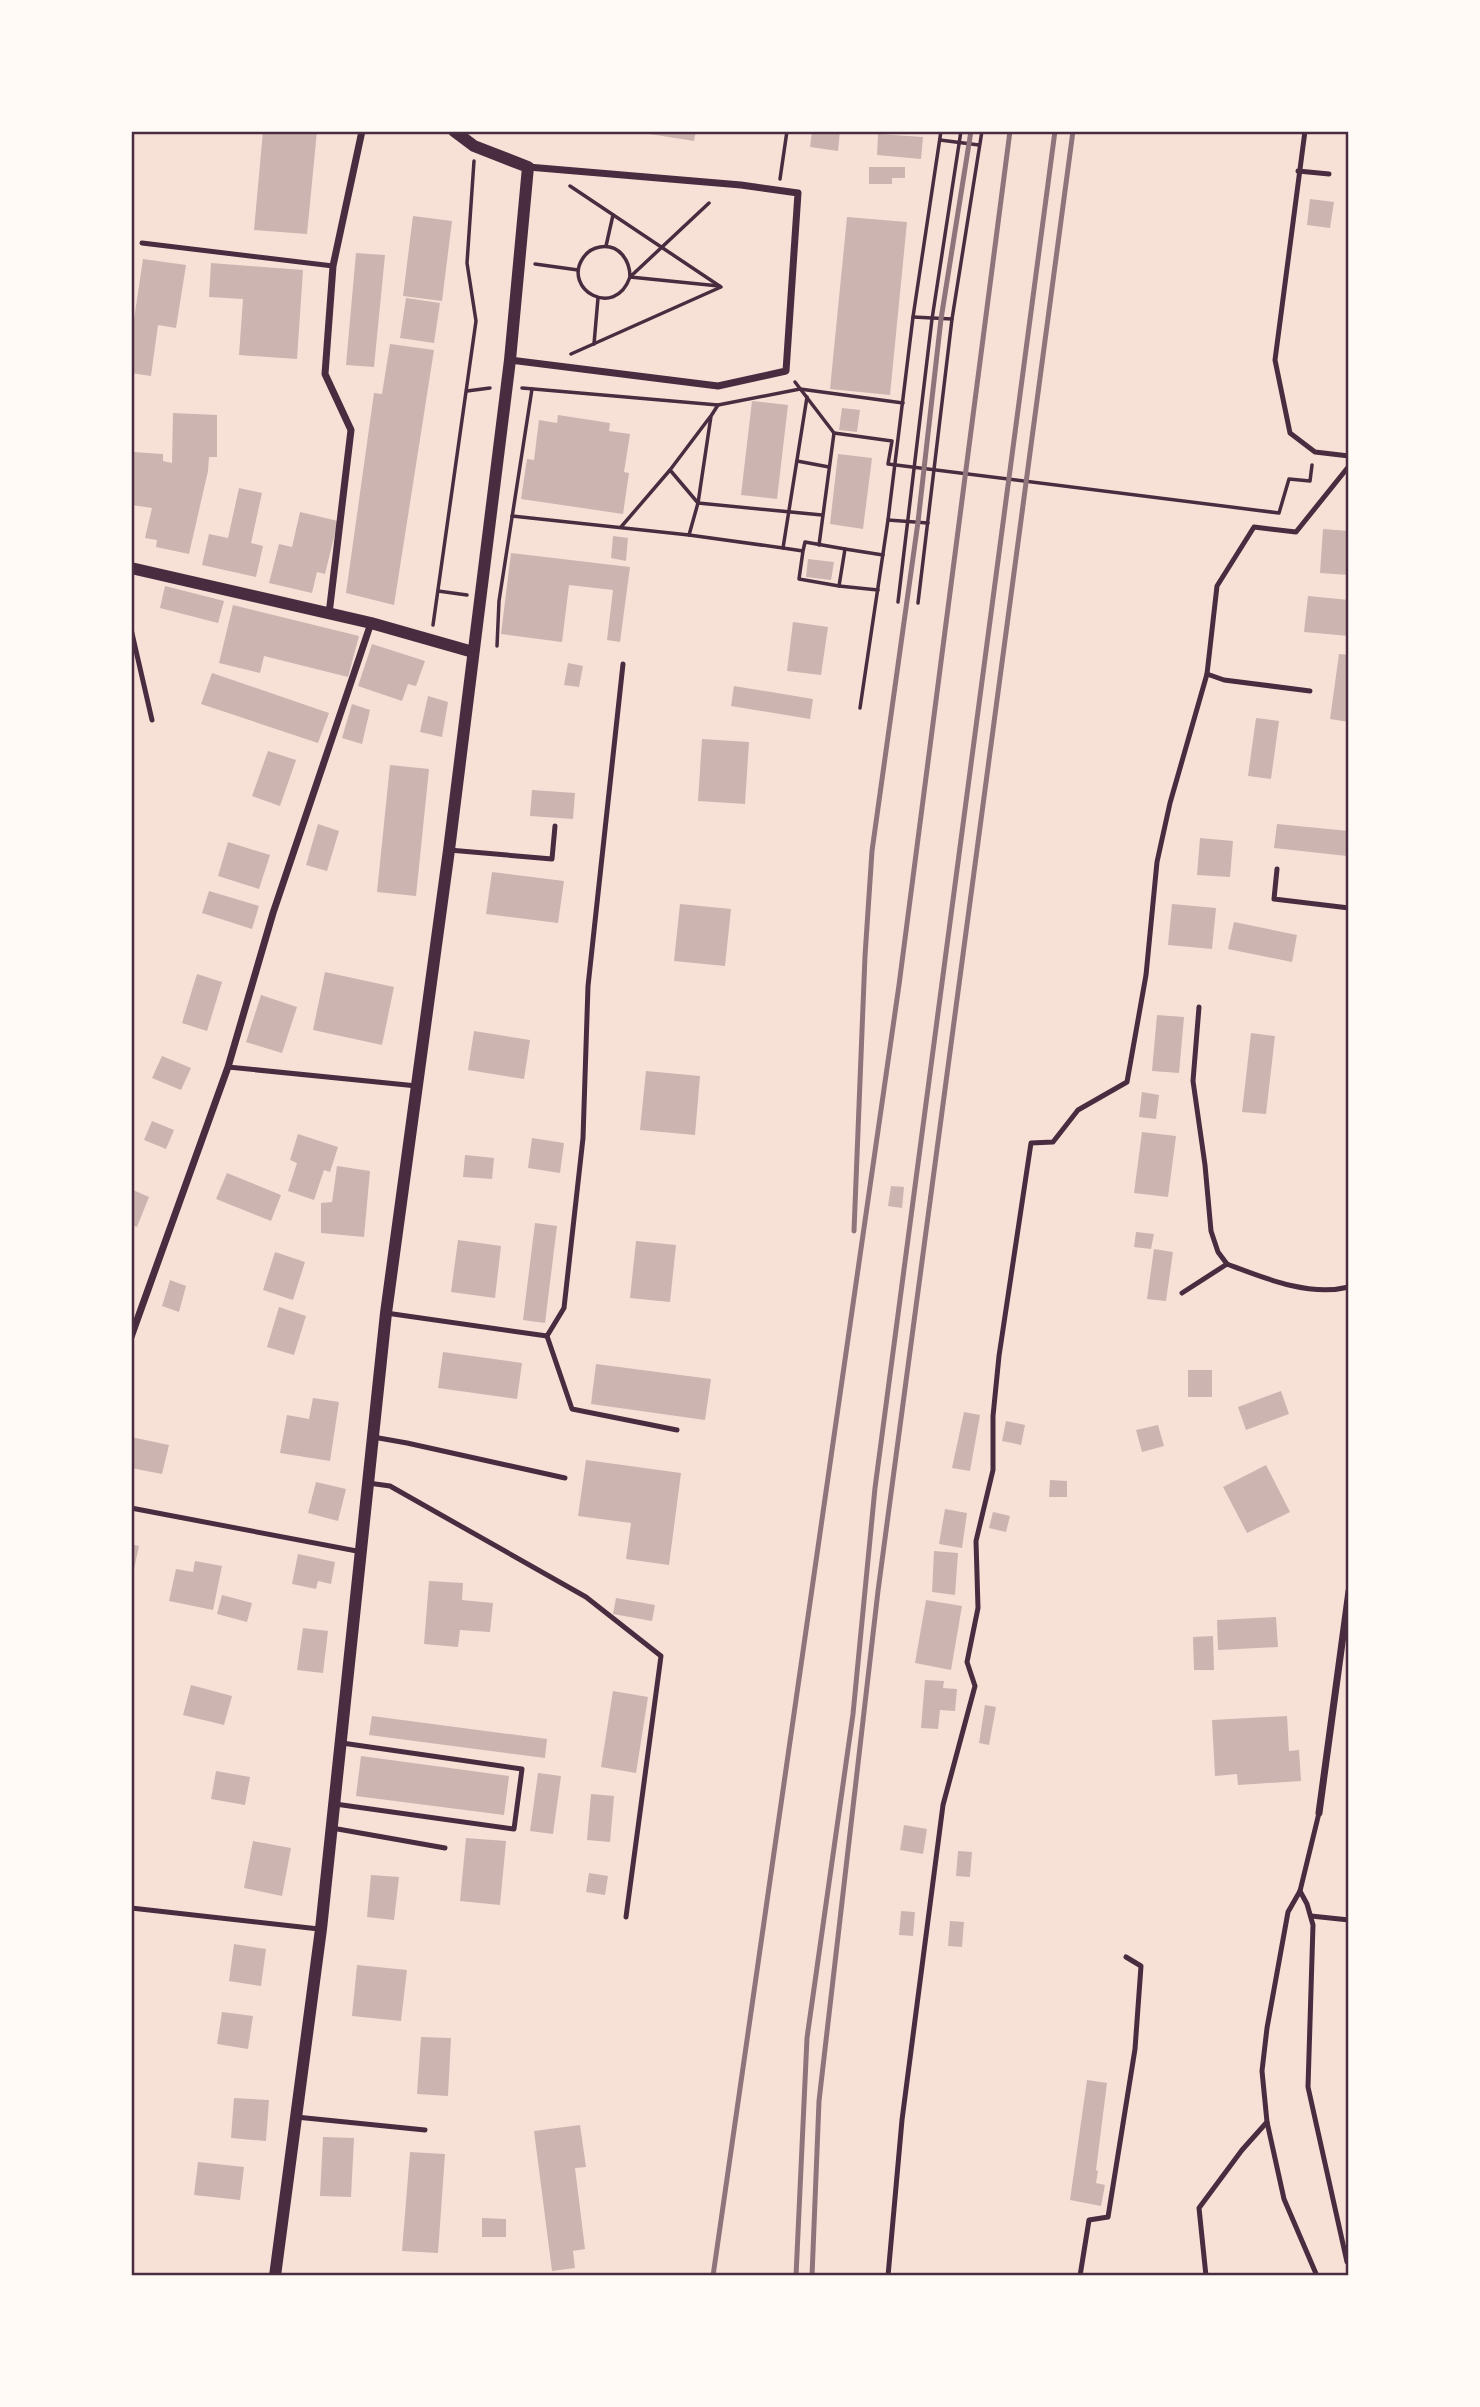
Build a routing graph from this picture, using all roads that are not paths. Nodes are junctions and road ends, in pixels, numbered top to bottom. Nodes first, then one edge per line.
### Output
1 (362, 131) edge
2 (454, 131) edge
3 (1305, 131) edge
4 (528, 167) junction
5 (1298, 171) junction
6 (1329, 174) dead end
7 (142, 243) dead end
8 (333, 266) junction
9 (510, 360) junction
10 (1349, 456) edge
11 (1349, 466) edge
12 (131, 568) edge
13 (329, 614) junction
14 (371, 623) junction
15 (131, 629) edge
16 (472, 652) junction
17 (623, 664) dead end
18 (1207, 674) junction
19 (1310, 691) dead end
20 (152, 720) dead end
21 (555, 826) dead end
22 (449, 850) junction
23 (1277, 869) dead end
24 (1349, 908) edge
25 (1199, 1007) dead end
26 (228, 1067) junction
27 (417, 1086) junction
28 (1227, 1264) junction
29 (1349, 1287) edge
30 (1182, 1293) dead end
31 (386, 1312) junction
32 (547, 1336) junction
33 (131, 1337) edge
34 (677, 1430) dead end
35 (373, 1437) junction
36 (565, 1478) dead end
37 (368, 1483) junction
38 (131, 1508) edge
39 (362, 1552) junction
40 (1349, 1591) edge
41 (342, 1743) junction
42 (335, 1804) junction
43 (1319, 1813) joint
44 (332, 1828) junction
45 (445, 1848) dead end
46 (1300, 1891) junction
47 (131, 1908) edge
48 (1311, 1916) junction
49 (626, 1917) dead end
50 (1349, 1920) edge
51 (321, 1929) junction
52 (1126, 1957) dead end
53 (296, 2117) junction
54 (1267, 2122) junction
55 (425, 2130) dead end
56 (1349, 2262) edge
57 (275, 2276) edge
58 (888, 2276) edge
59 (1080, 2276) edge
60 (1206, 2276) edge
61 (1317, 2276) edge

1 - 8 street
2 - 4 street
3 - 5 lane
4 - 9 street
4 - 9 street
5 - 6 lane
5 - 10 lane
7 - 8 lane
8 - 13 street
9 - 16 street
11 - 18 lane
12 - 13 street
13 - 14 street
14 - 16 street
14 - 26 street
15 - 20 lane
16 - 22 street
17 - 32 lane
18 - 19 lane
18 - 58 lane
21 - 22 lane
22 - 27 street
23 - 24 lane
25 - 28 lane
26 - 27 lane
26 - 33 street
27 - 31 street
28 - 29 lane
28 - 30 lane
31 - 32 lane
31 - 35 street
32 - 34 lane
35 - 36 lane
35 - 37 street
37 - 39 street
37 - 49 lane
38 - 39 lane
39 - 41 street
40 - 43 street
41 - 42 street
41 - 42 lane
42 - 44 street
43 - 46 lane
44 - 45 lane
44 - 51 street
46 - 48 lane
46 - 54 lane
47 - 51 lane
48 - 50 lane
48 - 56 lane
51 - 53 street
52 - 59 lane
53 - 55 lane
53 - 57 street
54 - 60 lane
54 - 61 lane

